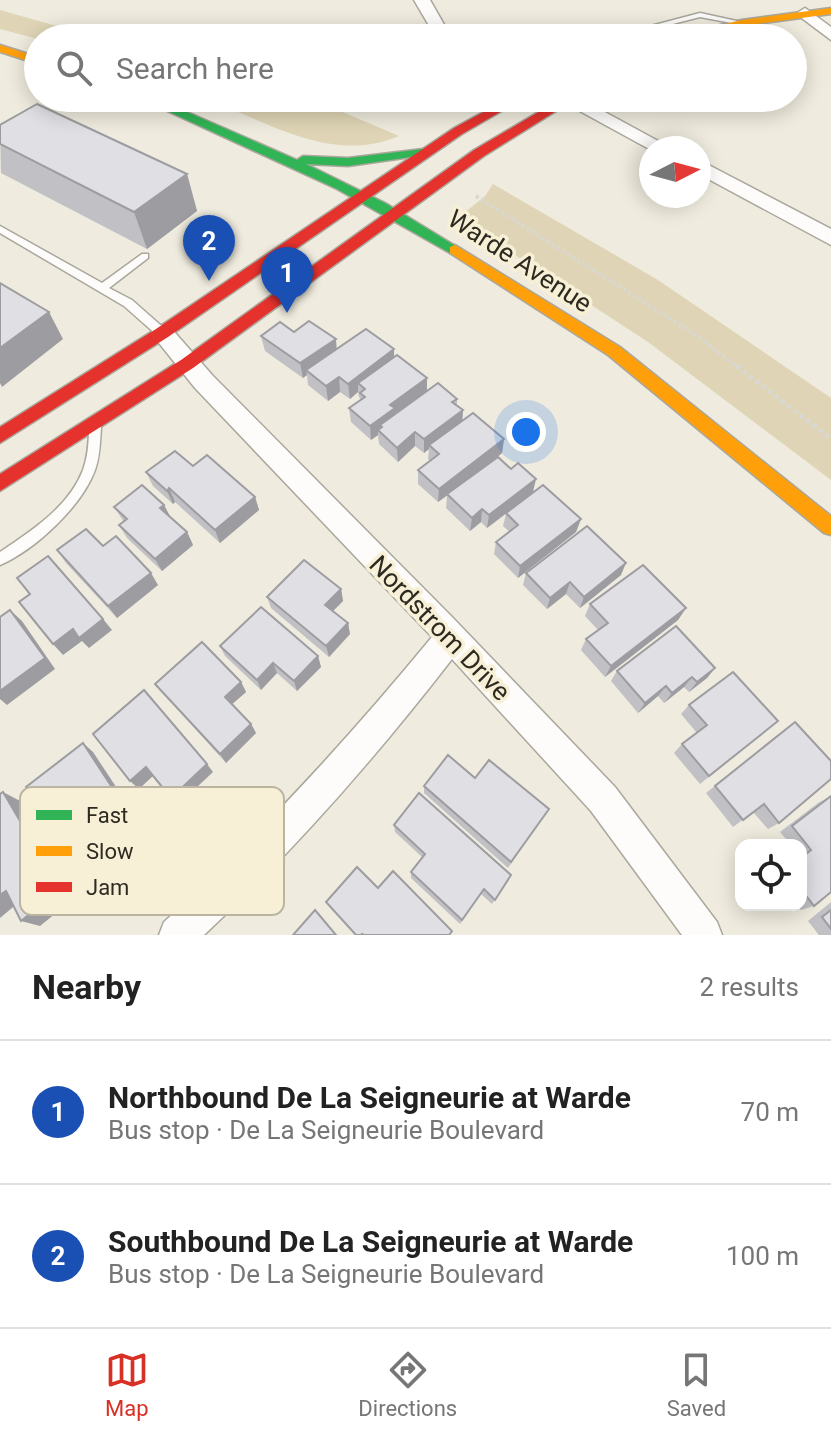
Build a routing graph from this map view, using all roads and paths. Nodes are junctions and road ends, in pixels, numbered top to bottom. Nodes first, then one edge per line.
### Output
1 (422, 0) edge
2 (787, 0) edge
3 (831, 11) edge
4 (805, 13) junction
5 (742, 23) junction
6 (436, 24) edge
7 (664, 24) edge
8 (737, 24) edge
9 (829, 31) edge
10 (807, 34) edge
11 (0, 48) edge
12 (24, 56) edge
13 (177, 112) edge
14 (494, 112) edge
15 (544, 112) edge
16 (594, 112) edge
17 (639, 136) edge
18 (432, 149) junction
19 (286, 159) junction
20 (711, 173) edge
21 (363, 196) junction
22 (476, 196) dead end
23 (396, 212) junction
24 (0, 229) edge
25 (831, 238) edge
26 (145, 256) dead end
27 (102, 288) junction
28 (162, 333) junction
29 (187, 364) junction
30 (94, 424) junction
31 (0, 436) edge
32 (831, 439) edge
33 (0, 483) edge
34 (831, 527) edge
35 (0, 559) edge
36 (451, 637) junction
37 (284, 831) edge
38 (198, 915) edge
39 (177, 935) edge
40 (704, 935) edge

1 - 6 street
2 - 4 street
3 - 4 street
4 - 5 street
4 - 9 street
5 - 7 lane
5 - 8 street
9 - 10 street
11 - 12 street
13 - 19 street, Warde Avenue
14 - 18 street
15 - 23 street
16 - 17 street
18 - 19 street
18 - 21 street
19 - 21 street, Warde Avenue
20 - 25 street
21 - 23 street, Warde Avenue
21 - 28 street
22 - 32 path
23 - 29 street
23 - 34 street, Warde Avenue
24 - 27 lane
26 - 27 lane
27 - 28 lane
28 - 29 street, Nordstrom Drive
28 - 31 street
29 - 30 street
29 - 36 street, Nordstrom Drive
30 - 33 street
30 - 35 lane
36 - 37 street
36 - 40 street, Nordstrom Drive
38 - 39 street

